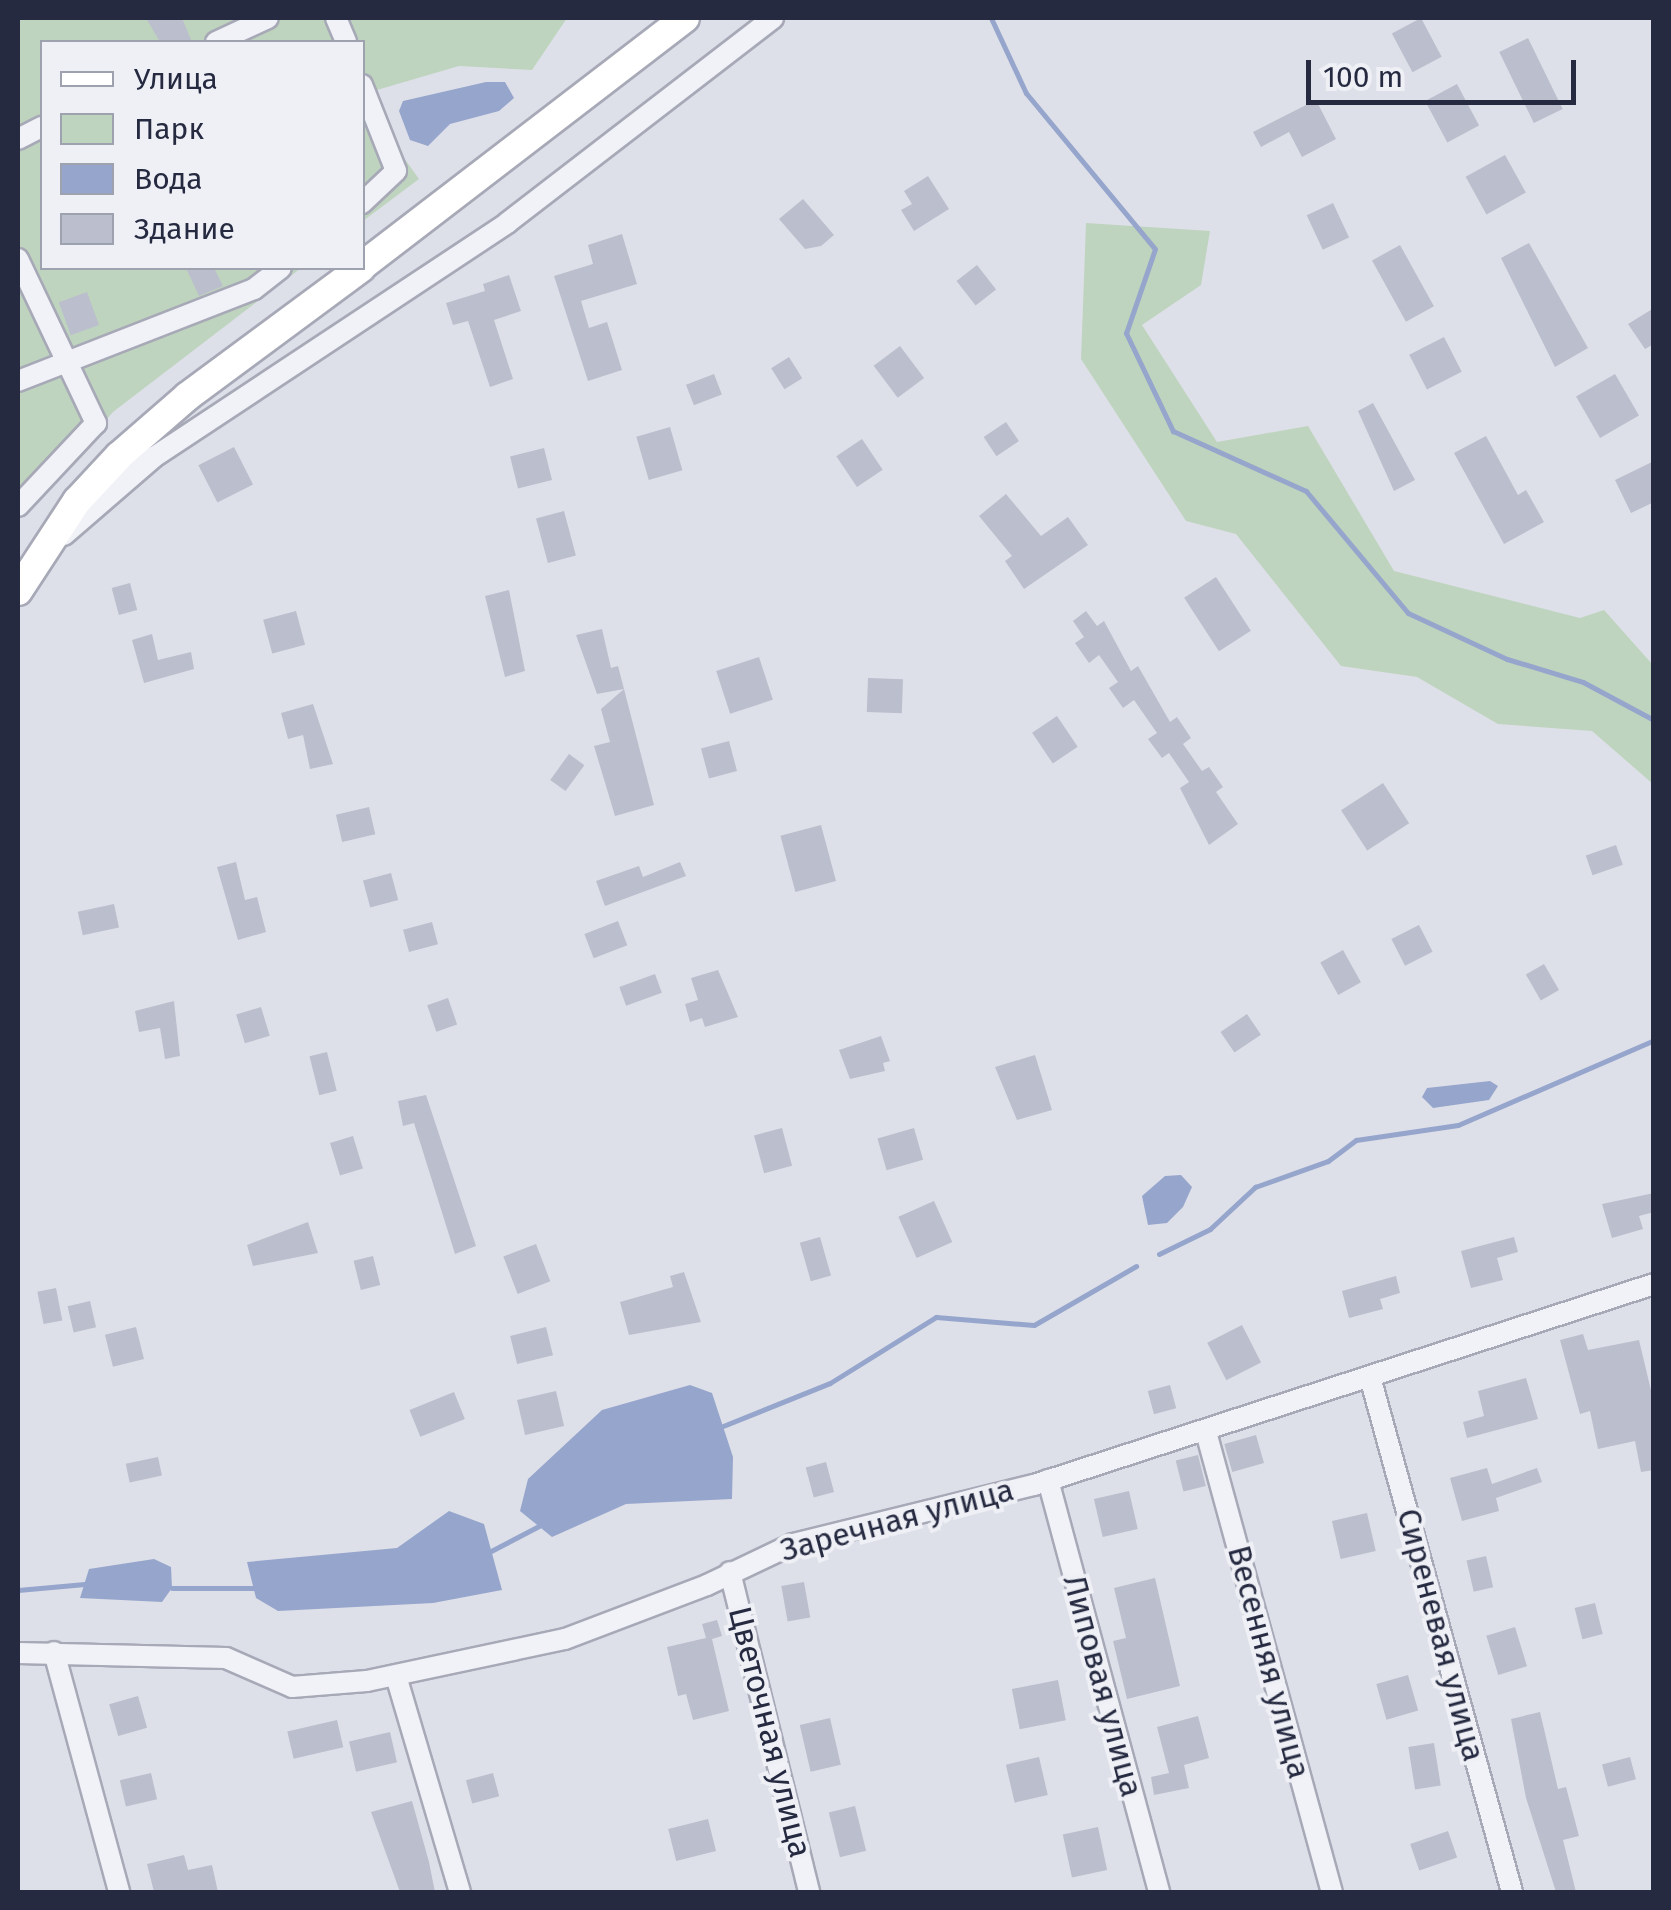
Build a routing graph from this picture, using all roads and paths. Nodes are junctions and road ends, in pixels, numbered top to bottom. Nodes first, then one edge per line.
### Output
1 (268, 18) edge
2 (685, 18) edge
3 (772, 18) edge
4 (220, 40) edge
5 (365, 94) edge
6 (365, 200) edge
7 (18, 259) edge
8 (365, 265) edge
9 (279, 270) edge
10 (358, 270) edge
11 (64, 359) junction
12 (18, 381) edge
13 (18, 506) edge
14 (23, 582) edge
15 (1654, 1284) edge
16 (1370, 1376) junction
17 (1206, 1432) junction
18 (1048, 1480) junction
19 (730, 1572) junction
20 (18, 1652) edge
21 (54, 1652) junction
22 (396, 1676) junction
23 (119, 1892) edge
24 (460, 1892) edge
25 (809, 1892) edge
26 (1158, 1892) edge
27 (1332, 1892) edge
28 (1512, 1892) edge

1 - 4 street
2 - 8 main road
3 - 14 street
5 - 6 street
7 - 11 street
9 - 11 street
10 - 14 main road
11 - 12 street
11 - 13 street
15 - 16 street, Заречная улица
16 - 17 street, Заречная улица
16 - 28 street, Сиреневая улица
17 - 18 street, Заречная улица
17 - 27 street, Весенняя улица
18 - 19 street, Заречная улица
18 - 26 street, Липовая улица
19 - 22 street, Заречная улица
19 - 25 street, Цветочная улица
20 - 21 street, Заречная улица
21 - 22 street, Заречная улица
21 - 23 street
22 - 24 street

